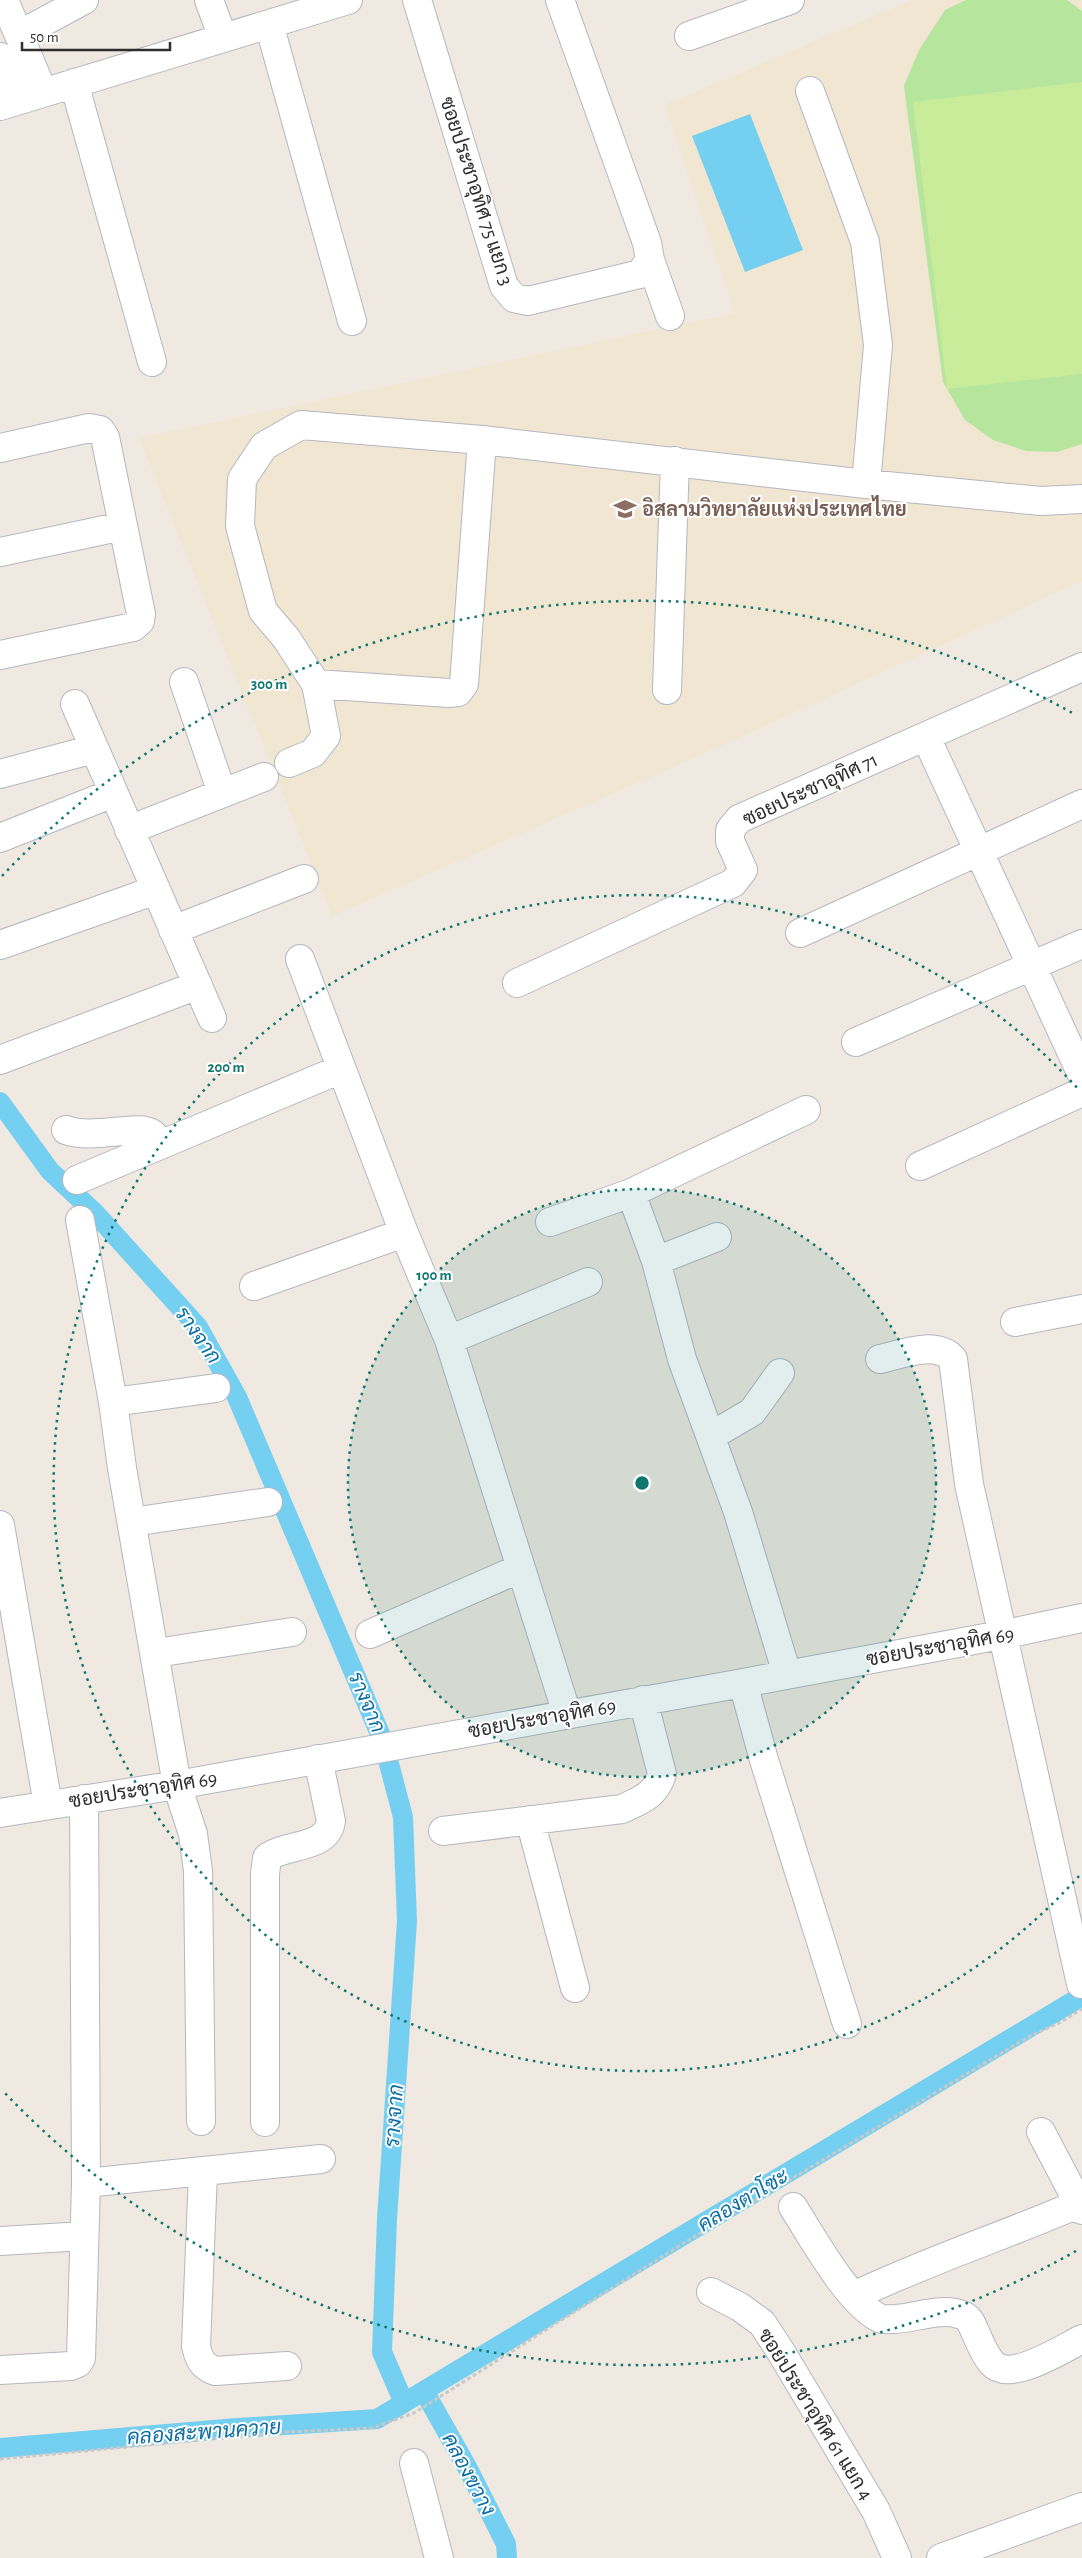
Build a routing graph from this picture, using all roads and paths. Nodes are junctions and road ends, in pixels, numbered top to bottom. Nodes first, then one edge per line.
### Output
1 (4, 0) edge
2 (84, 0) edge
3 (209, 0) edge
4 (348, 0) edge
5 (416, 0) edge
6 (560, 0) edge
7 (790, 0) edge
8 (269, 24) junction
9 (19, 34) junction
10 (690, 36) dead end
11 (223, 38) junction
12 (0, 57) edge
13 (74, 83) junction
14 (810, 91) dead end
15 (43, 92) junction
16 (8, 103) edge
17 (650, 260) junction
18 (670, 316) dead end
19 (352, 321) dead end
20 (152, 362) dead end
21 (482, 440) junction
22 (0, 448) edge
23 (675, 461) junction
24 (866, 484) junction
25 (1082, 499) edge
26 (123, 526) junction
27 (0, 552) edge
28 (0, 655) edge
29 (1082, 667) edge
30 (184, 682) dead end
31 (316, 684) junction
32 (667, 690) dead end
33 (75, 704) dead end
34 (926, 737) junction
35 (94, 749) junction
36 (289, 763) dead end
37 (0, 774) edge
38 (264, 777) dead end
39 (113, 793) junction
40 (222, 794) junction
41 (1082, 804) edge
42 (130, 830) junction
43 (0, 838) edge
44 (979, 851) junction
45 (304, 879) dead end
46 (156, 890) junction
47 (173, 930) junction
48 (800, 933) dead end
49 (1082, 944) edge
50 (0, 945) edge
51 (300, 960) dead end
52 (1032, 966) junction
53 (517, 983) dead end
54 (198, 985) junction
55 (212, 1018) dead end
56 (856, 1042) dead end
57 (0, 1060) edge
58 (341, 1069) junction
59 (1082, 1075) edge
60 (1082, 1092) edge
61 (806, 1110) dead end
62 (66, 1130) dead end
63 (161, 1145) junction
64 (920, 1166) dead end
65 (77, 1180) dead end
66 (631, 1193) junction
67 (80, 1220) dead end
68 (550, 1222) dead end
69 (404, 1233) junction
70 (717, 1237) dead end
71 (656, 1262) junction
72 (588, 1282) dead end
73 (254, 1286) dead end
74 (1082, 1309) edge
75 (1015, 1322) dead end
76 (449, 1340) junction
77 (880, 1359) dead end
78 (780, 1373) dead end
79 (216, 1388) dead end
80 (113, 1402) junction
81 (711, 1436) junction
82 (268, 1502) dead end
83 (132, 1522) junction
84 (1, 1536) edge
85 (522, 1568) junction
86 (1082, 1618) edge
87 (292, 1632) dead end
88 (370, 1634) dead end
89 (1001, 1635) junction
90 (156, 1653) junction
91 (787, 1674) junction
92 (743, 1683) junction
93 (642, 1700) junction
94 (567, 1714) junction
95 (318, 1759) junction
96 (177, 1785) junction
97 (84, 1799) junction
98 (48, 1805) junction
99 (0, 1813) edge
100 (530, 1820) junction
101 (443, 1830) dead end
102 (575, 1988) dead end
103 (1081, 1997) edge
104 (847, 2024) dead end
105 (201, 2121) dead end
106 (265, 2122) dead end
107 (1041, 2132) dead end
108 (321, 2159) dead end
109 (203, 2172) junction
110 (86, 2183) junction
111 (793, 2207) dead end
112 (1080, 2207) edge
113 (84, 2236) junction
114 (0, 2241) edge
115 (711, 2292) dead end
116 (854, 2296) junction
117 (1082, 2339) edge
118 (287, 2366) dead end
119 (0, 2370) edge
120 (0, 2459) edge
121 (414, 2463) dead end
122 (1082, 2507) edge
123 (439, 2558) edge
124 (897, 2558) edge
125 (941, 2558) edge

1 - 9 street
2 - 9 street
3 - 11 street
4 - 8 street
5 - 17 street, ซอยประชาอุทิศ 75 แยก 3
6 - 17 street
7 - 10 street
8 - 11 street
8 - 19 street
9 - 15 street
11 - 13 street
12 - 16 street
13 - 15 street
13 - 20 street
14 - 24 street
15 - 16 street
17 - 18 street
21 - 23 street
21 - 31 street
21 - 31 street
22 - 26 street
23 - 24 street
23 - 32 street
24 - 25 street
26 - 27 street
26 - 28 street
29 - 34 street, ซอยประชาอุทิศ 71
30 - 40 street
31 - 36 street
33 - 35 street
34 - 44 street
34 - 53 street, ซอยประชาอุทิศ 71
35 - 37 street
35 - 39 street
38 - 40 street
39 - 42 street
39 - 43 street
40 - 42 street
41 - 44 street
42 - 46 street
44 - 48 street
44 - 52 street
45 - 47 street
46 - 47 street
46 - 50 street
47 - 54 street
49 - 52 street
51 - 58 street
52 - 56 street
52 - 59 street
54 - 55 street
54 - 57 street
58 - 63 street
58 - 69 street
60 - 64 street
61 - 66 street
62 - 63 street
63 - 65 street
66 - 68 street
66 - 71 street
67 - 80 street
69 - 73 street
69 - 76 street
70 - 71 street
71 - 81 street
72 - 76 street
74 - 75 street
76 - 85 street
77 - 89 street
78 - 81 street
79 - 80 street
80 - 83 street
81 - 91 street
82 - 83 street
83 - 90 street
84 - 98 street
85 - 88 street
85 - 94 street
86 - 89 street, ซอยประชาอุทิศ 69
87 - 90 street
89 - 91 street, ซอยประชาอุทิศ 69
89 - 103 street
90 - 96 street
91 - 92 street, ซอยประชาอุทิศ 69
92 - 93 street, ซอยประชาอุทิศ 69
92 - 104 street
93 - 94 street, ซอยประชาอุทิศ 69
93 - 100 street
94 - 95 street, ซอยประชาอุทิศ 69
95 - 96 street, ซอยประชาอุทิศ 69
95 - 106 street
96 - 97 street, ซอยประชาอุทิศ 69
96 - 105 street
97 - 98 street, ซอยประชาอุทิศ 69
97 - 110 street
98 - 99 street, ซอยประชาอุทิศ 69
100 - 101 street
100 - 102 street
103 - 120 path
107 - 112 street
108 - 109 street
109 - 110 street
109 - 118 street
110 - 113 street
111 - 116 street
112 - 116 street
113 - 114 street
113 - 119 street
115 - 124 street, ซอยประชาอุทิศ 61 แยก 4
116 - 117 street
121 - 123 street
122 - 125 street

